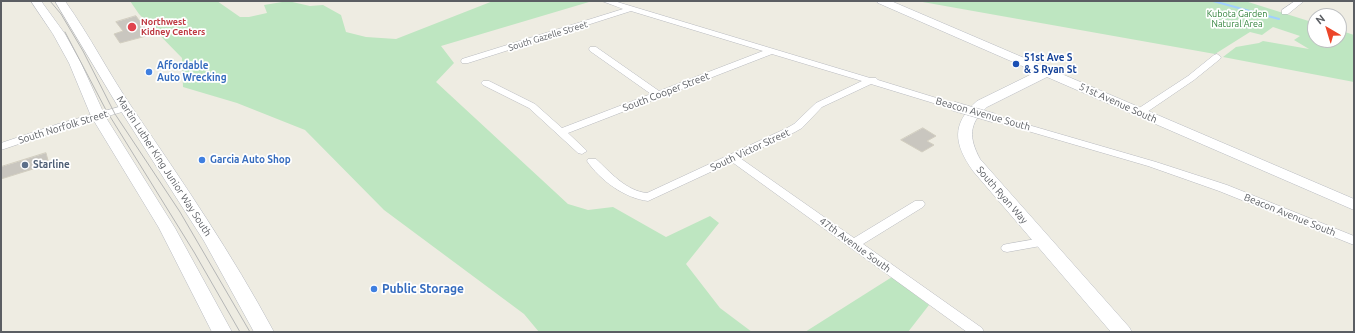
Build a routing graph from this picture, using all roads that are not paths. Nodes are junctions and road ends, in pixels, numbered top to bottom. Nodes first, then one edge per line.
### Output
1 (36, 1) edge
2 (60, 1) edge
3 (606, 1) edge
4 (882, 1) edge
5 (1300, 1) edge
6 (630, 9) junction
7 (1285, 12) dead end
8 (594, 48) dead end
9 (772, 51) junction
10 (1217, 57) dead end
11 (465, 61) dead end
12 (1047, 72) junction
13 (873, 80) junction
14 (486, 83) dead end
15 (658, 94) junction
16 (126, 108) junction
17 (1140, 112) junction
18 (98, 116) junction
19 (561, 132) junction
20 (1, 147) edge
21 (582, 151) dead end
22 (733, 158) junction
23 (592, 161) dead end
24 (919, 204) dead end
25 (1354, 205) edge
26 (1354, 241) edge
27 (1042, 242) junction
28 (854, 244) junction
29 (1007, 248) dead end
30 (222, 332) edge
31 (264, 332) edge
32 (977, 332) edge
33 (1122, 332) edge

1 - 18 main road
2 - 16 main road, Martin Luther King Junior Way South
3 - 6 street, Beacon Avenue South
4 - 12 main road, 51st Avenue South
5 - 7 street
6 - 9 street, Beacon Avenue South
6 - 11 street, South Gazelle Street
8 - 15 street
9 - 13 street, Beacon Avenue South
9 - 15 street, South Cooper Street
10 - 17 street
12 - 17 main road, 51st Avenue South
12 - 27 main road, South Ryan Way
13 - 22 street, South Victor Street
13 - 26 street, Beacon Avenue South, bridge
14 - 19 street
15 - 19 street, South Cooper Street
16 - 18 street, South Norfolk Street
16 - 31 main road, Martin Luther King Junior Way South
17 - 25 main road, 51st Avenue South
18 - 20 street, South Norfolk Street
18 - 30 main road
19 - 21 street
22 - 23 street, South Victor Street
22 - 28 street, 47th Avenue South
24 - 28 street
27 - 29 street
27 - 33 main road, South Ryan Way
28 - 32 street, 47th Avenue South

